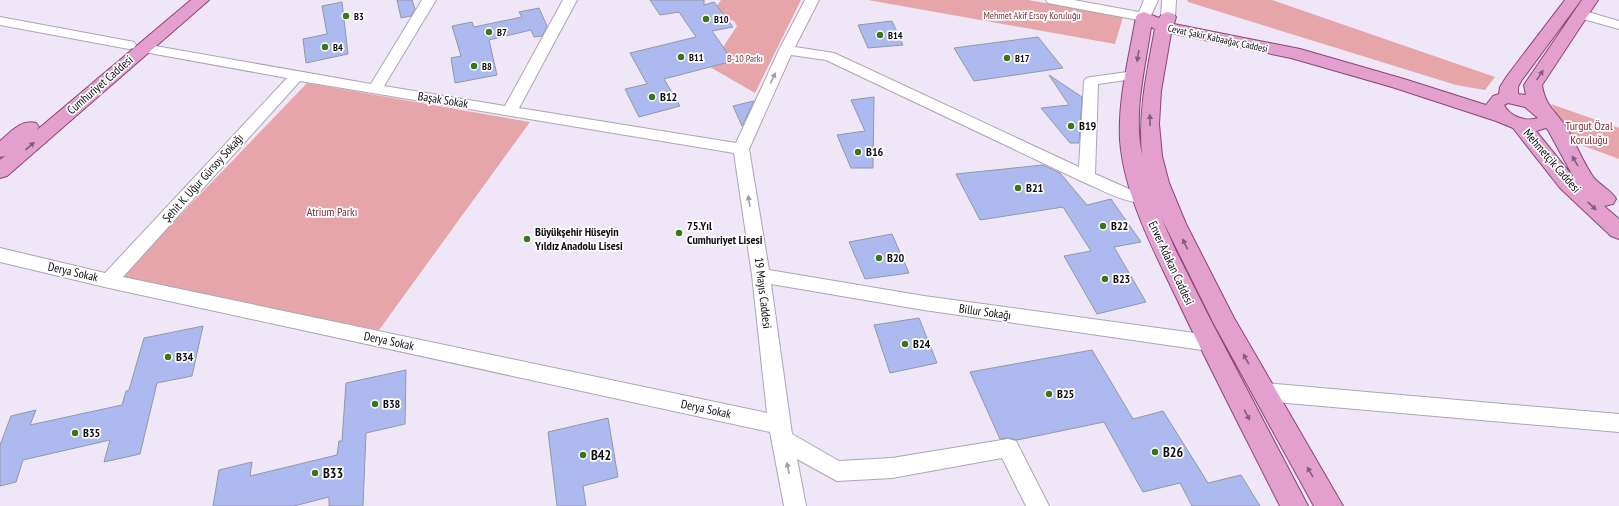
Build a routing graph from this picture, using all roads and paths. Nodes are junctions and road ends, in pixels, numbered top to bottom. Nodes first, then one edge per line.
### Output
1 (183, 0) edge
2 (201, 0) edge
3 (430, 0) edge
4 (570, 0) edge
5 (812, 0) edge
6 (1053, 0) edge
7 (1151, 0) edge
8 (1578, 6) edge
9 (1167, 14) edge
10 (1144, 17) junction
11 (0, 20) edge
12 (1619, 25) edge
13 (137, 46) junction
14 (786, 50) junction
15 (1136, 75) junction
16 (297, 76) junction
17 (375, 89) junction
18 (1507, 110) junction
19 (510, 111) junction
20 (1546, 115) junction
21 (741, 149) junction
22 (0, 151) edge
23 (0, 171) edge
24 (1087, 177) junction
25 (1143, 198) junction
26 (1619, 211) edge
27 (1619, 231) edge
28 (0, 255) edge
29 (762, 275) junction
30 (109, 281) junction
31 (1209, 343) junction
32 (1264, 392) junction
33 (1619, 423) edge
34 (780, 432) junction
35 (795, 506) edge
36 (1038, 506) edge
37 (1294, 506) edge
38 (1329, 506) edge

1 - 13 main road, Cumhuriyet Caddesi
2 - 13 main road, Cumhuriyet Caddesi
3 - 17 street
4 - 19 street
5 - 14 street
6 - 10 street
7 - 10 street, Enver Adakan Caddesi
8 - 12 street
8 - 18 main road
20 -> 8 main road, Mehmetçik Caddesi
9 - 10 main road, Cevat Şakir Kabaağaç Caddesi
9 - 18 main road, Cevat Şakir Kabaağaç Caddesi
32 -> 9 main road, Enver Adakan Caddesi
10 -> 15 main road, Enver Adakan Caddesi
11 - 13 street, Başak Sokak
13 - 16 street, Başak Sokak
13 - 22 main road, Cumhuriyet Caddesi
23 -> 13 main road, Cumhuriyet Caddesi
21 -> 14 street
14 - 24 street
15 - 24 street
15 - 25 main road, Enver Adakan Caddesi
16 - 17 street, Başak Sokak
16 - 30 street, Şehit K. Uğur Gürsoy Sokağı
17 - 19 street, Başak Sokak
18 - 20 main road
18 - 20 main road
18 -> 27 main road, Mehmetçik Caddesi
19 - 21 street, Başak Sokak
26 -> 20 main road, Mehmetçik Caddesi
29 -> 21 street, 19 Mayıs Caddesi
24 - 25 street
25 - 31 main road, Enver Adakan Caddesi
28 - 30 street, Derya Sokak
29 - 31 street, Billur Sokağı
29 - 34 street, 19 Mayıs Caddesi
30 - 34 street, Derya Sokak
31 -> 37 main road, Enver Adakan Caddesi
32 - 33 street
38 -> 32 main road, Enver Adakan Caddesi
35 -> 34 street, 19 Mayıs Caddesi
34 - 36 street, Derya Sokak

